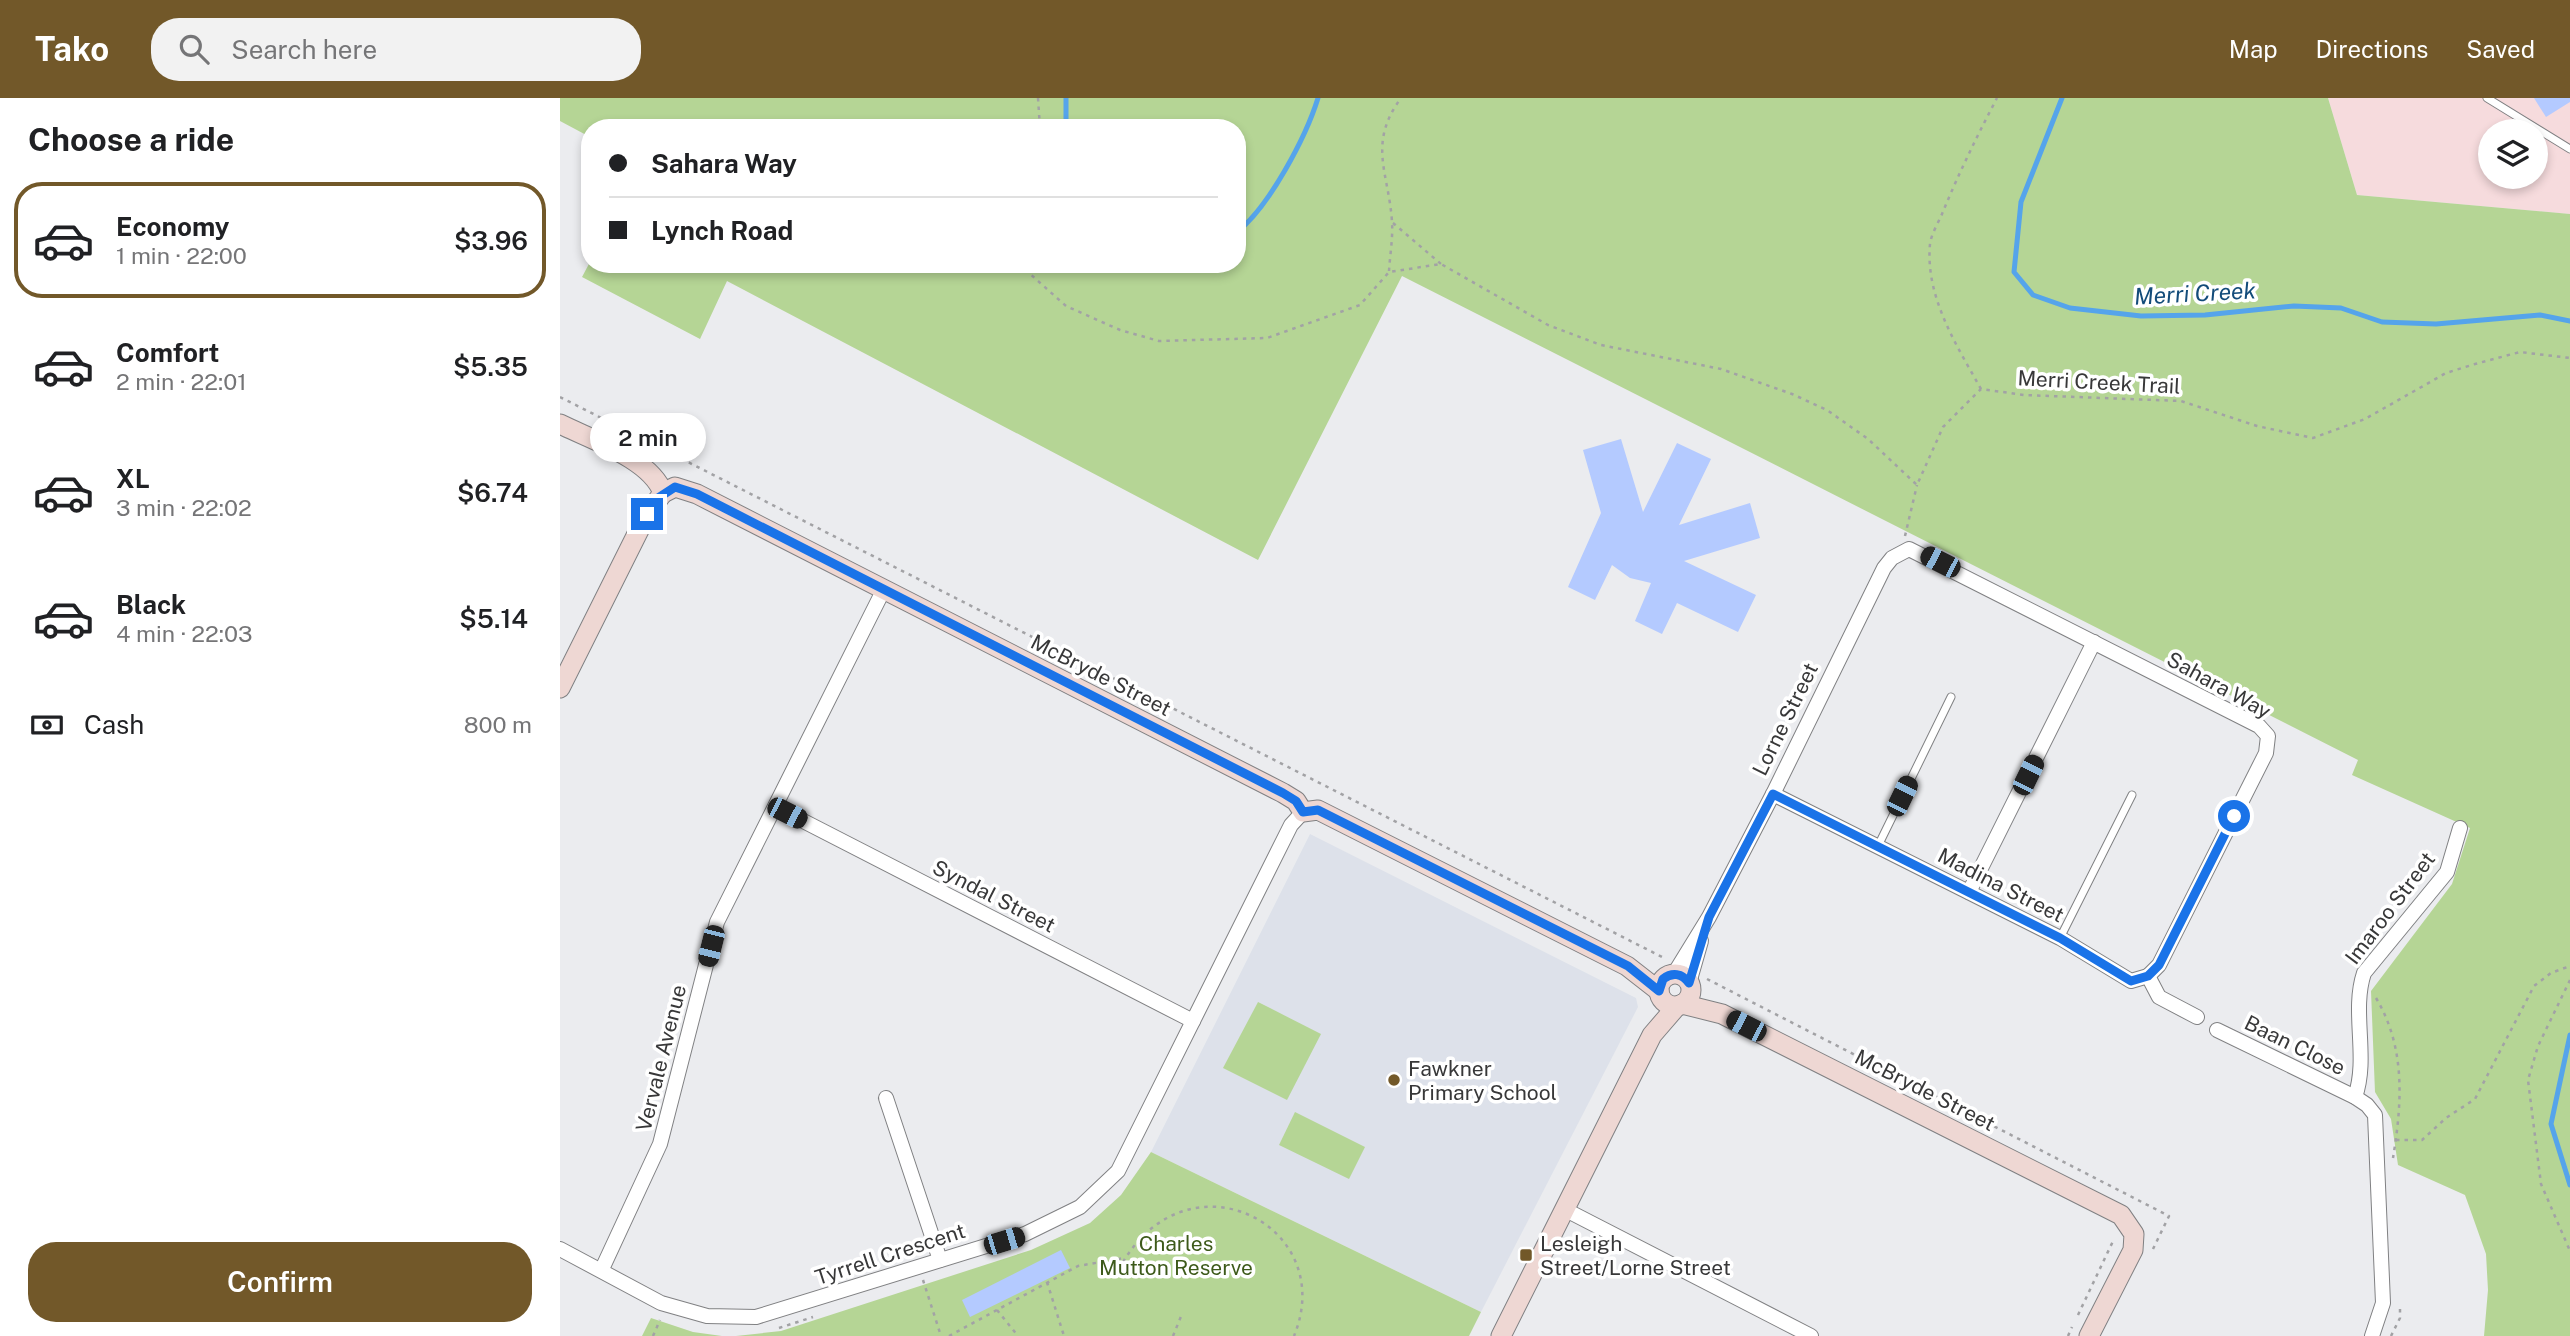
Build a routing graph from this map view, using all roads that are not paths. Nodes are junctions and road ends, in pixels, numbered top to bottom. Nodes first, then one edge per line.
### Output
1 (2487, 98) edge
2 (2570, 149) edge
3 (560, 424) edge
4 (663, 493) junction
5 (1909, 549) joint
6 (883, 590) junction
7 (2094, 642) junction
8 (560, 688) edge
9 (1951, 697) dead end
10 (1773, 794) junction
11 (2132, 795) dead end
12 (776, 807) junction
13 (1303, 812) junction
14 (2460, 828) dead end
15 (1878, 846) junction
16 (1969, 892) junction
17 (2060, 938) junction
18 (2148, 976) junction
19 (1677, 986) junction
20 (2197, 1017) dead end
21 (1193, 1021) junction
22 (2217, 1030) dead end
23 (2355, 1097) junction
24 (886, 1098) dead end
25 (1563, 1209) junction
26 (560, 1249) edge
27 (940, 1260) junction
28 (602, 1269) junction
29 (1501, 1336) edge
30 (1811, 1336) edge
31 (2089, 1336) edge
32 (2372, 1336) edge

1 - 2 lane
3 - 4 street
4 - 6 street, McBryde Street
4 - 8 street
5 - 7 street, Sahara Way
5 - 10 street, Lorne Street
6 - 12 street, Vervale Avenue
6 - 13 street, McBryde Street
7 - 16 street
7 - 18 street, Sahara Way
9 - 15 lane
10 - 15 street, Madina Street
10 - 19 street, Lorne Street
11 - 17 lane
12 - 21 street, Syndal Street
12 - 28 street, Vervale Avenue
13 - 19 street, McBryde Street
13 - 21 street, Tyrrell Crescent
14 - 23 street, Imaroo Street
15 - 16 street, Madina Street
16 - 17 street, Madina Street
17 - 18 street, Madina Street
18 - 20 street
19 - 25 street, Lorne Street
19 - 31 street, McBryde Street
21 - 27 street, Tyrrell Crescent
22 - 23 street, Baan Close
23 - 32 street
24 - 27 street
25 - 29 street, Lorne Street
25 - 30 street
26 - 28 street, Tyrrell Crescent
27 - 28 street, Tyrrell Crescent

